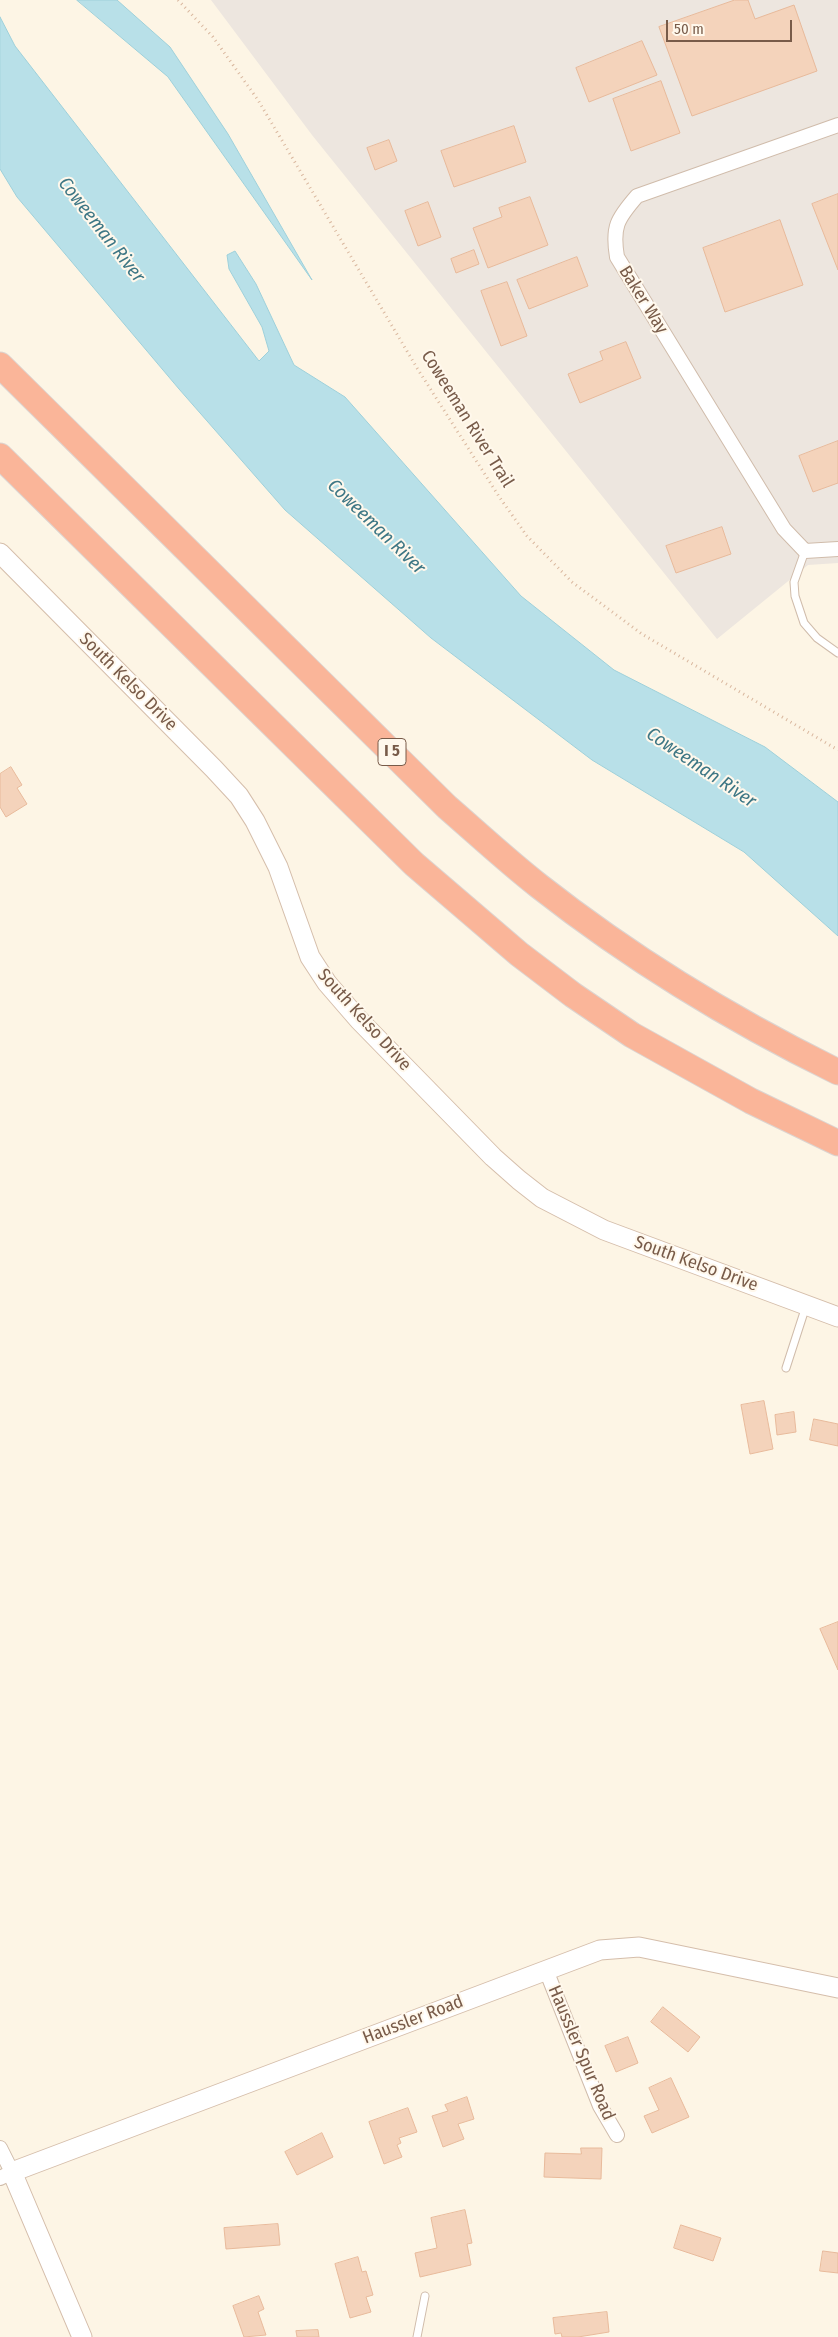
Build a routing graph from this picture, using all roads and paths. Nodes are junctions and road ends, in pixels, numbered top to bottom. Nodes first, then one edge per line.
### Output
1 (178, 0) edge
2 (838, 125) edge
3 (0, 365) edge
4 (0, 456) edge
5 (838, 549) edge
6 (805, 551) junction
7 (0, 553) edge
8 (838, 653) edge
9 (838, 750) edge
10 (838, 1072) edge
11 (838, 1143) edge
12 (807, 1305) junction
13 (838, 1317) edge
14 (786, 1368) dead end
15 (546, 1970) junction
16 (838, 1988) edge
17 (617, 2135) dead end
18 (0, 2148) edge
19 (6, 2175) edge
20 (425, 2296) dead end
21 (82, 2337) edge
22 (417, 2337) edge

1 - 9 path, Coweeman River Trail
2 - 6 street, Baker Way
3 - 10 highway, I 5
4 - 11 highway
5 - 6 street
6 - 8 lane
7 - 12 main road, South Kelso Drive
12 - 13 main road, South Kelso Drive
12 - 14 lane
15 - 16 main road, Haussler Road
15 - 17 street, Haussler Spur Road
15 - 19 main road, Haussler Road
18 - 19 street
19 - 21 main road
20 - 22 lane

